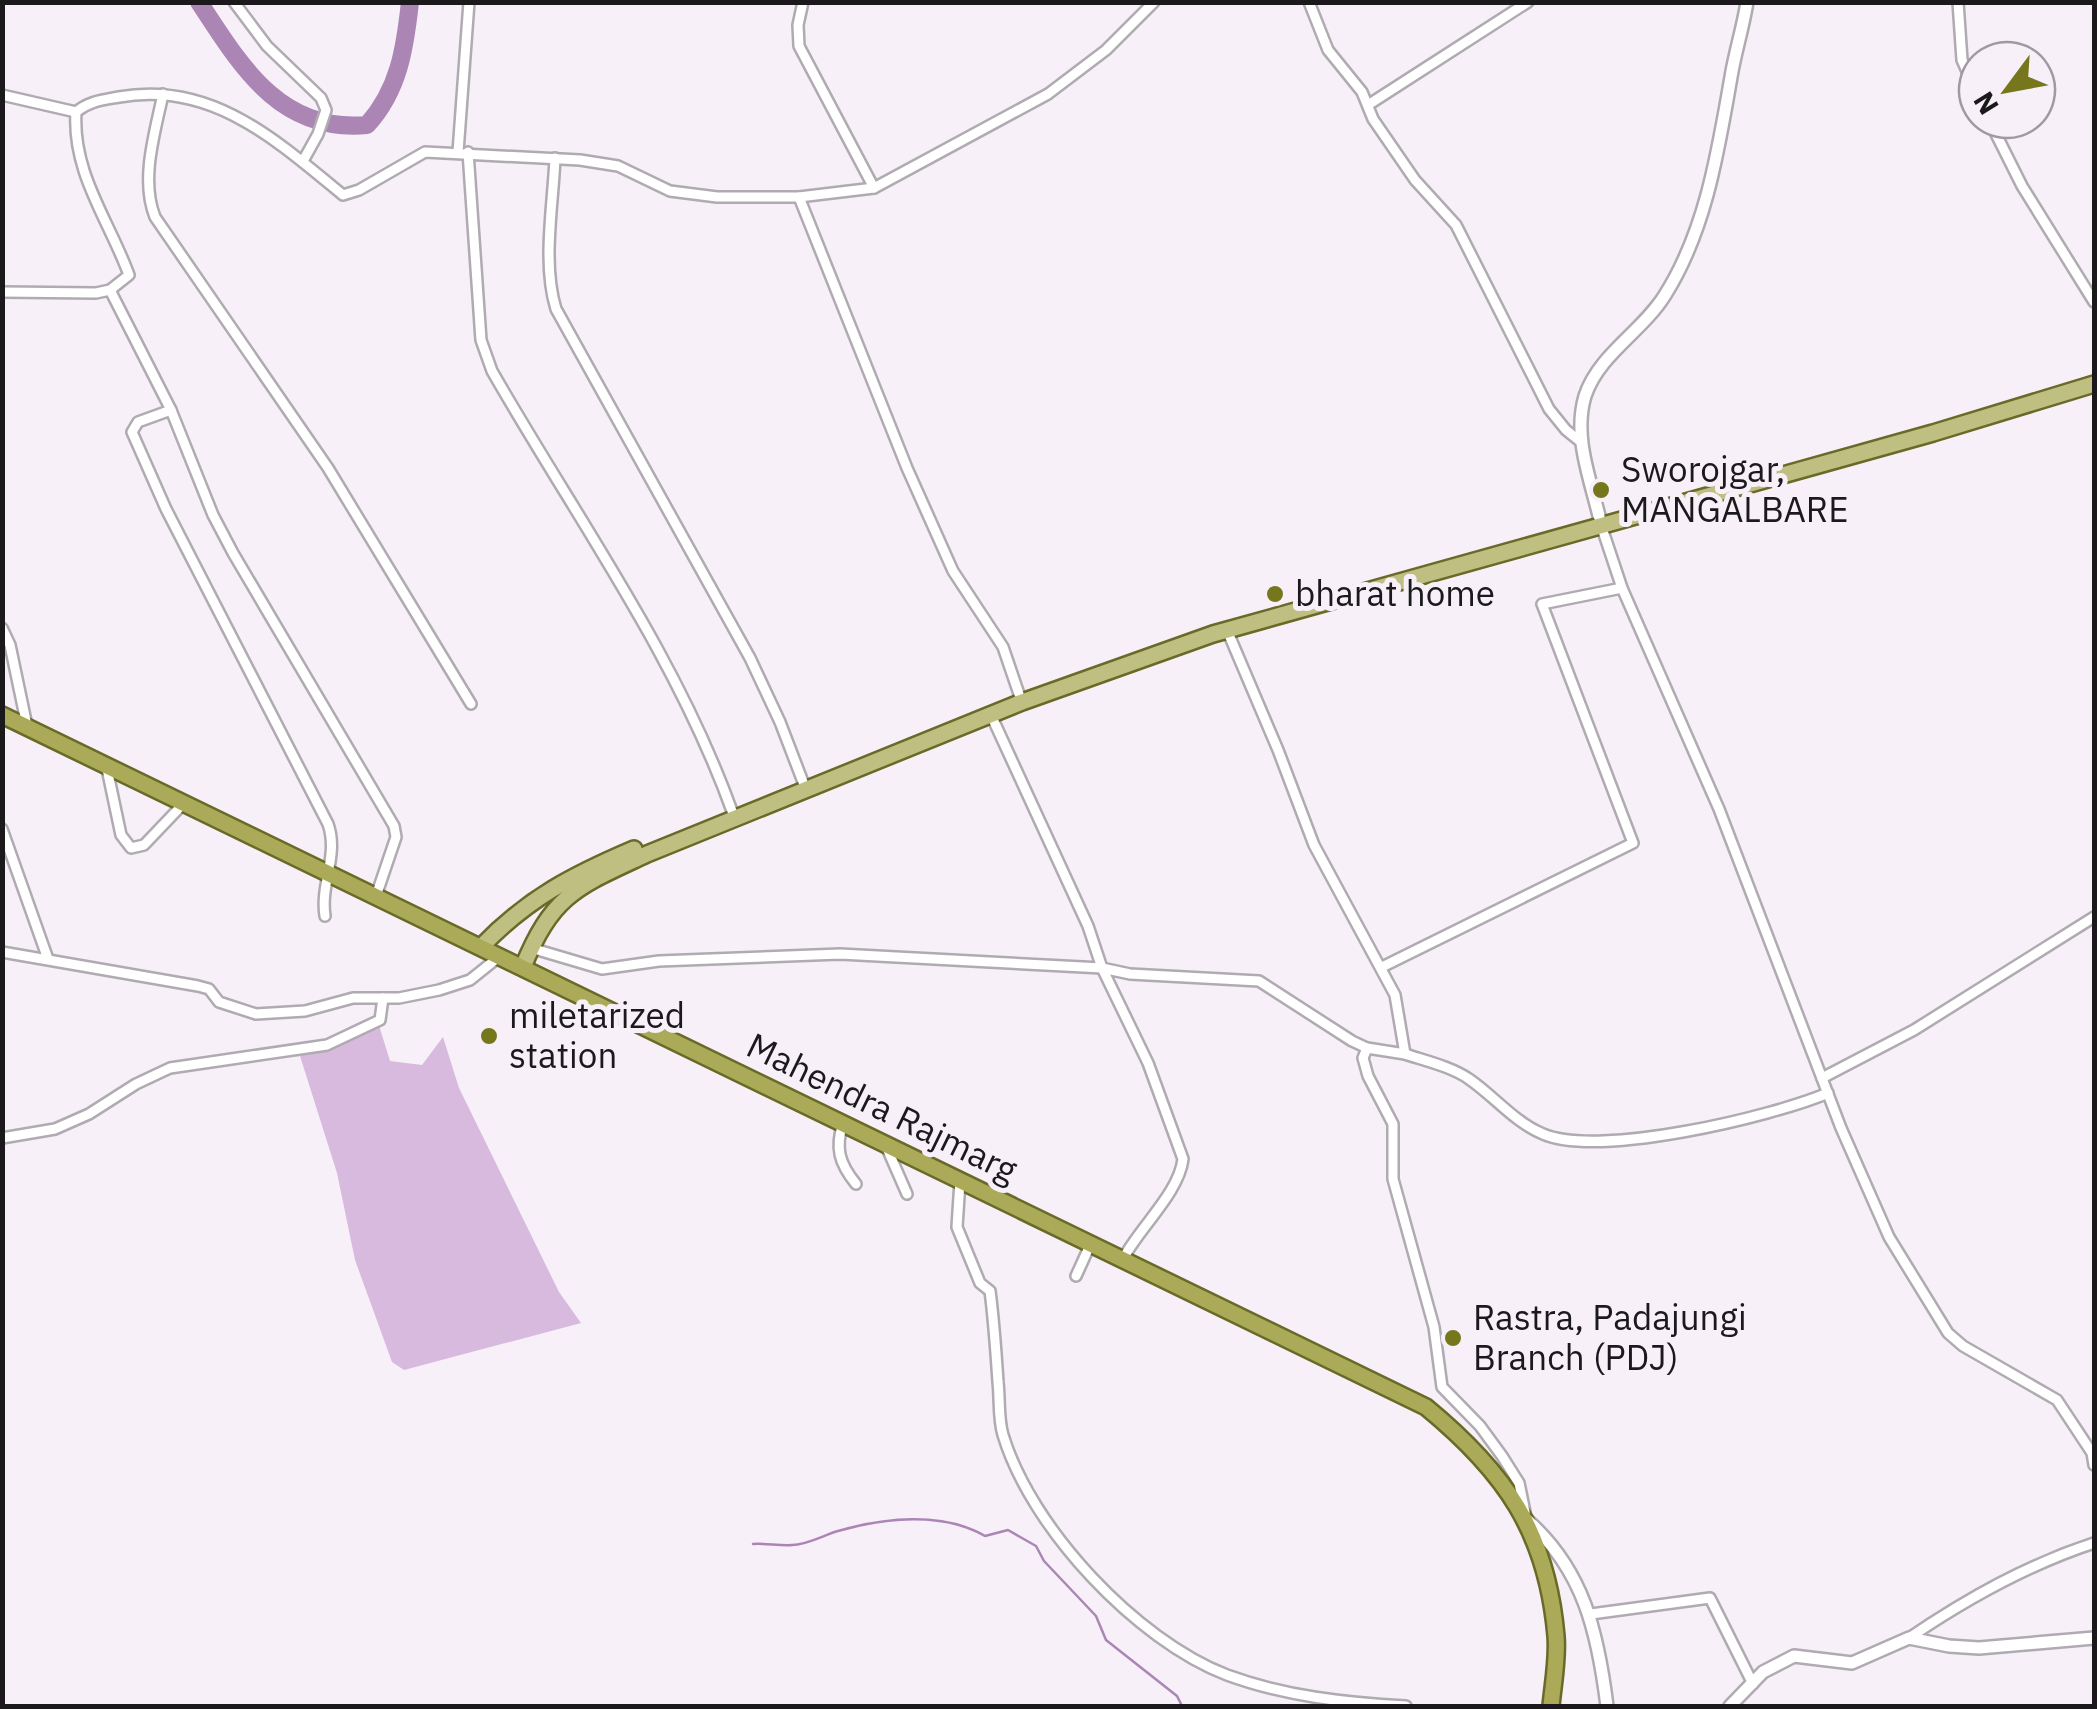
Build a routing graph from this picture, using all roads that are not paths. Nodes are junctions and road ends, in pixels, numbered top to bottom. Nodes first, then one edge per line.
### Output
1 (234, 2) edge
2 (469, 2) edge
3 (1154, 2) edge
4 (1310, 2) edge
5 (1528, 2) edge
6 (1748, 2) edge
7 (1958, 2) edge
8 (802, 5) edge
9 (1961, 40) edge
10 (162, 94) junction
11 (2, 95) edge
12 (1368, 105) junction
13 (76, 112) junction
14 (1999, 140) edge
15 (463, 152) junction
16 (555, 158) junction
17 (303, 161) junction
18 (874, 188) junction
19 (799, 197) junction
20 (110, 290) junction
21 (2, 292) edge
22 (2094, 302) edge
23 (2094, 384) edge
24 (171, 410) junction
25 (1582, 442) junction
26 (1600, 520) junction
27 (1622, 588) junction
28 (2, 628) edge
29 (1226, 630) junction
30 (1019, 694) junction
31 (471, 704) dead end
32 (2, 715) edge
33 (991, 715) junction
34 (27, 726) junction
35 (106, 764) junction
36 (802, 782) junction
37 (185, 802) junction
38 (732, 811) junction
39 (2, 829) edge
40 (330, 874) junction
41 (376, 896) junction
42 (325, 916) dead end
43 (2094, 917) edge
44 (481, 947) junction
45 (531, 948) junction
46 (3, 952) edge
47 (500, 956) junction
48 (48, 959) junction
49 (524, 967) junction
50 (1382, 967) junction
51 (1102, 968) junction
52 (383, 998) junction
53 (1367, 1048) junction
54 (1405, 1054) junction
55 (1822, 1078) junction
56 (1828, 1093) junction
57 (843, 1122) junction
58 (2, 1138) edge
59 (884, 1142) junction
60 (960, 1180) junction
61 (856, 1184) dead end
62 (907, 1194) dead end
63 (1091, 1243) junction
64 (1124, 1258) junction
65 (1076, 1276) dead end
66 (2093, 1454) edge
67 (2094, 1465) edge
68 (1527, 1520) junction
69 (2094, 1542) edge
70 (1591, 1614) junction
71 (1909, 1638) junction
72 (2094, 1638) edge
73 (1753, 1684) junction
74 (1406, 1706) edge
75 (1551, 1706) edge
76 (1607, 1706) edge
77 (1730, 1706) edge

1 - 17 street
2 - 15 street
3 - 18 street
4 - 12 street
5 - 12 street
6 - 25 street
7 - 9 street
8 - 18 street
10 - 13 street
10 - 17 street
10 - 31 street
11 - 13 street
12 - 25 street
13 - 20 street
14 - 22 street
15 - 16 street
15 - 17 street
15 - 38 street
16 - 19 street
16 - 36 street
18 - 19 street
19 - 30 street
20 - 21 street
20 - 24 street
23 - 26 main road
24 - 40 street
24 - 41 street
25 - 26 street
26 - 27 street
26 - 29 main road
26 - 30 main road
27 - 50 street
27 - 55 street
28 - 34 street
29 - 33 main road
29 - 50 street
30 - 36 main road
32 - 34 highway, Mahendra Rajmarg
33 - 45 main road
33 - 51 street
34 - 35 highway, Mahendra Rajmarg
35 - 37 highway, Mahendra Rajmarg
35 - 37 street
36 - 38 main road
37 - 40 highway, Mahendra Rajmarg
38 - 44 main road
39 - 48 street
40 - 41 highway, Mahendra Rajmarg
40 - 42 street
41 - 44 highway, Mahendra Rajmarg
43 - 55 street
44 - 47 highway, Mahendra Rajmarg
45 - 49 main road
45 - 51 street
46 - 48 street
47 - 49 highway, Mahendra Rajmarg
47 - 52 street
48 - 52 street
49 - 57 highway, Mahendra Rajmarg
50 - 54 street
51 - 53 street
51 - 64 street
52 - 58 street
53 - 54 street
53 - 68 street
54 - 56 street
55 - 56 street
56 - 66 street
57 - 59 highway, Mahendra Rajmarg
57 - 61 street
59 - 60 highway, Mahendra Rajmarg
59 - 62 street
60 - 63 highway, Mahendra Rajmarg
60 - 74 street
63 - 64 highway, Mahendra Rajmarg
63 - 65 street
64 - 68 highway, Mahendra Rajmarg
66 - 67 street
68 - 70 street
68 - 75 highway, Mahendra Rajmarg
69 - 71 street
70 - 73 street
70 - 76 street
71 - 72 street
71 - 73 street
73 - 77 street

